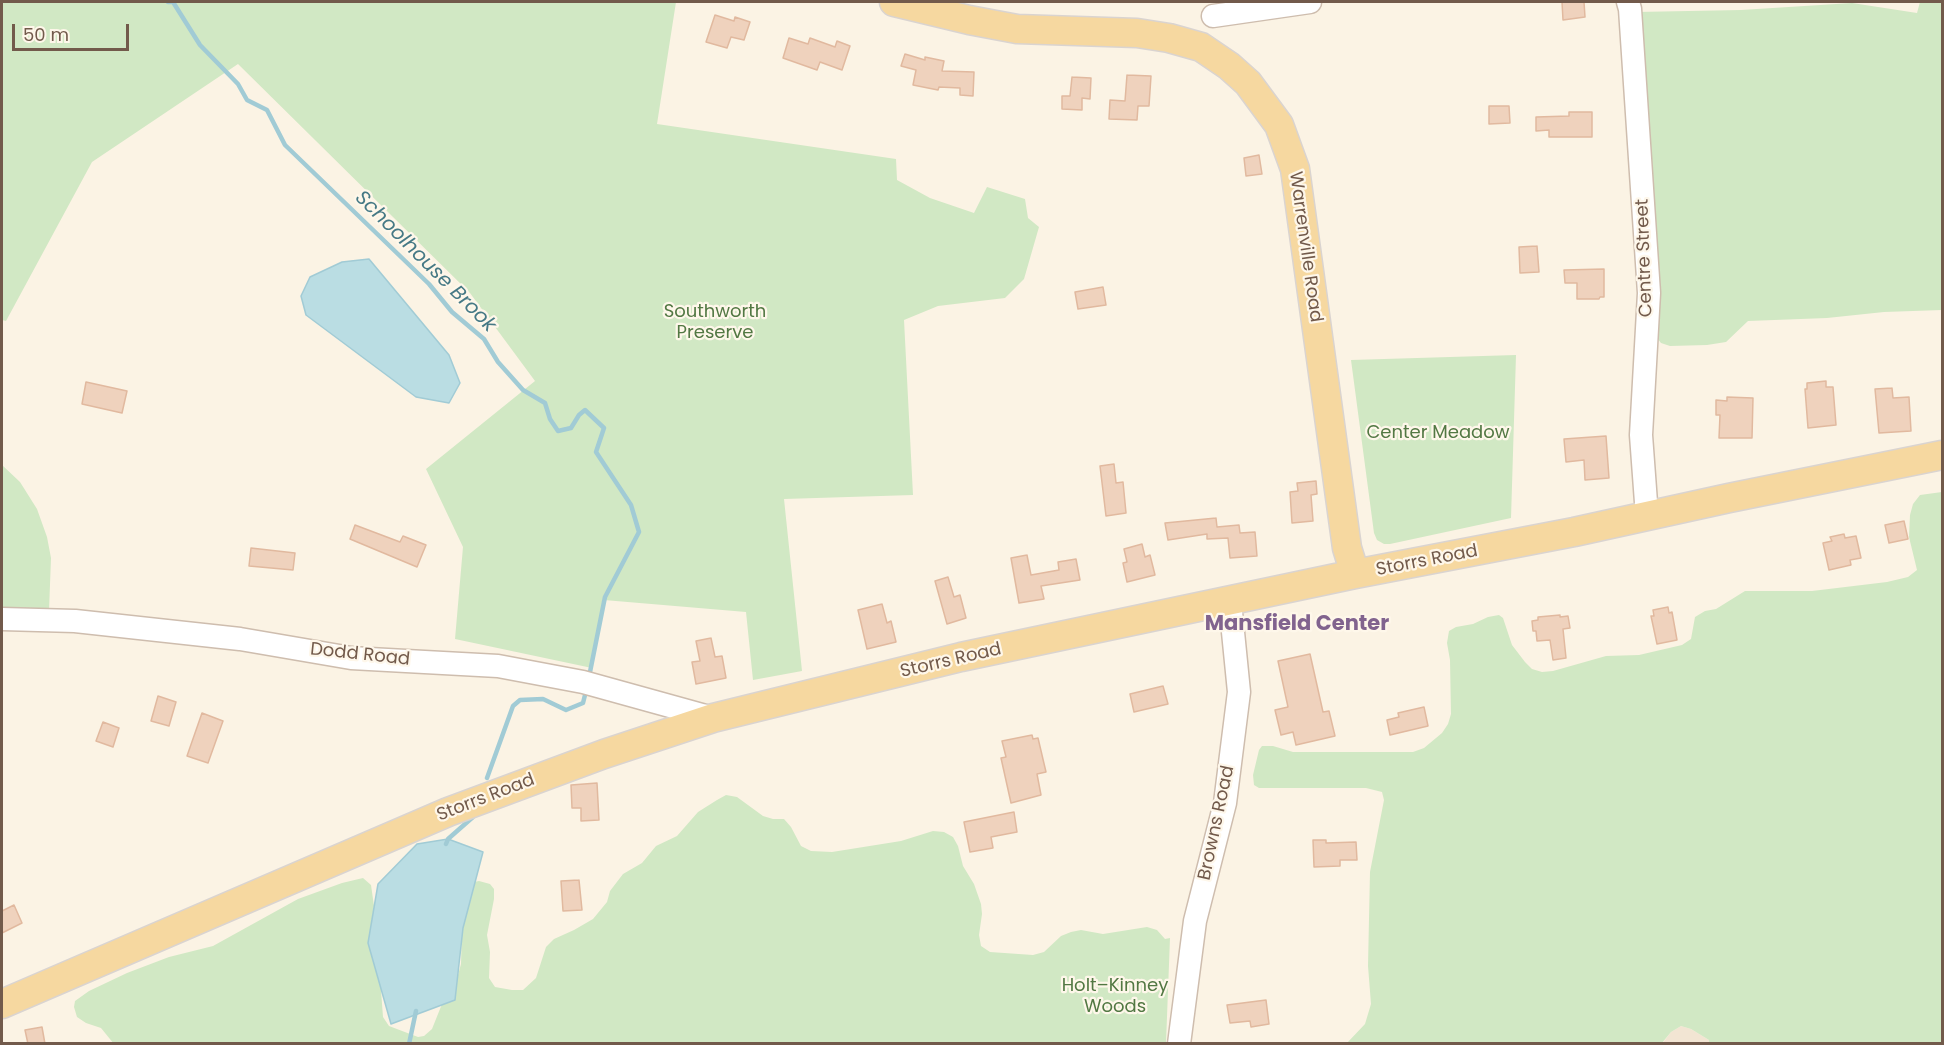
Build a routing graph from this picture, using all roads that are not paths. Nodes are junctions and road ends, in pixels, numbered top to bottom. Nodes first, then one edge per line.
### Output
1 (894, 2) edge
2 (1310, 2) edge
3 (1628, 2) edge
4 (1211, 9) edge
5 (1201, 47) junction
6 (1942, 455) edge
7 (1647, 516) junction
8 (1355, 574) junction
9 (1230, 602) junction
10 (2, 619) edge
11 (713, 718) junction
12 (2, 1004) edge
13 (1179, 1044) edge

1 - 5 main road, Warrenville Road
2 - 4 street
3 - 7 street, Centre Street
4 - 5 street
5 - 8 main road, Warrenville Road
6 - 7 main road, Storrs Road
7 - 8 main road, Storrs Road
8 - 9 main road, Storrs Road
9 - 11 main road, Storrs Road
9 - 13 street, Browns Road
10 - 11 street, Dodd Road
11 - 12 main road, Storrs Road

